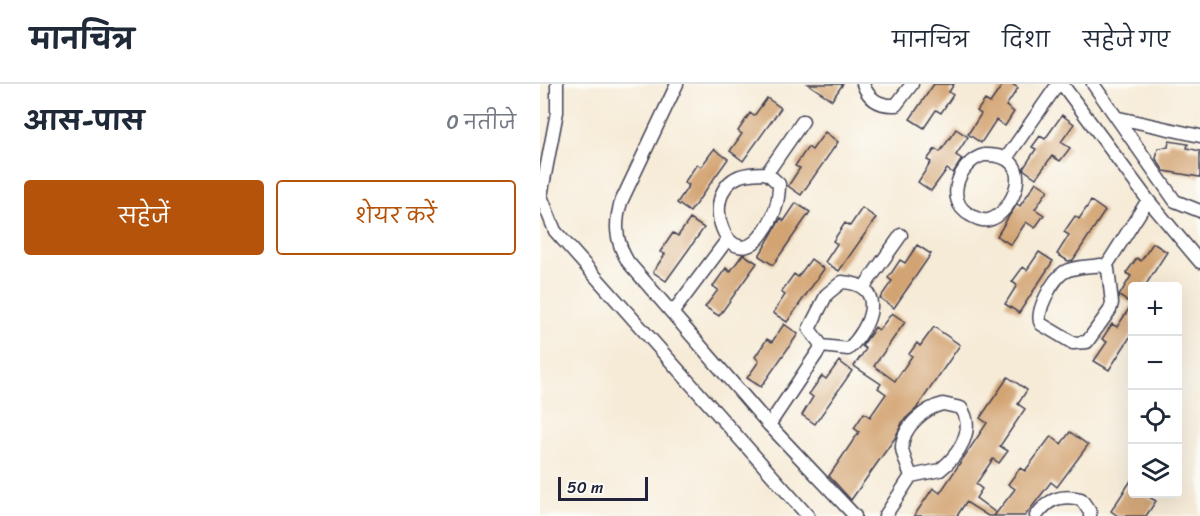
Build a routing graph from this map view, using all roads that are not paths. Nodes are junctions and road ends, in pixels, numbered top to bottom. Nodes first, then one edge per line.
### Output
1 (557, 84) edge
2 (677, 84) edge
3 (863, 84) edge
4 (912, 84) edge
5 (1060, 84) edge
6 (1093, 84) edge
7 (1119, 118) junction
8 (803, 121) dead end
9 (1200, 136) edge
10 (1007, 157) junction
11 (767, 173) junction
12 (1148, 200) junction
13 (1200, 211) edge
14 (901, 234) dead end
15 (727, 240) junction
16 (1200, 262) edge
17 (1106, 266) junction
18 (864, 286) junction
19 (673, 312) junction
20 (822, 346) junction
21 (769, 425) junction
22 (910, 476) junction
23 (808, 516) edge
24 (855, 516) edge
25 (885, 516) edge
26 (1036, 516) edge
27 (1090, 516) edge

1 - 23 street
2 - 19 street
3 - 4 street
5 - 10 street
5 - 12 street
6 - 7 street
7 - 9 street
7 - 13 street
8 - 11 street
10 - 10 street
11 - 15 street
11 - 15 street
12 - 16 street
12 - 17 street
14 - 18 street
15 - 19 street
17 - 17 street
18 - 20 street
18 - 20 street
19 - 21 street
20 - 21 street
21 - 24 street
22 - 22 street
22 - 25 street
26 - 27 street

